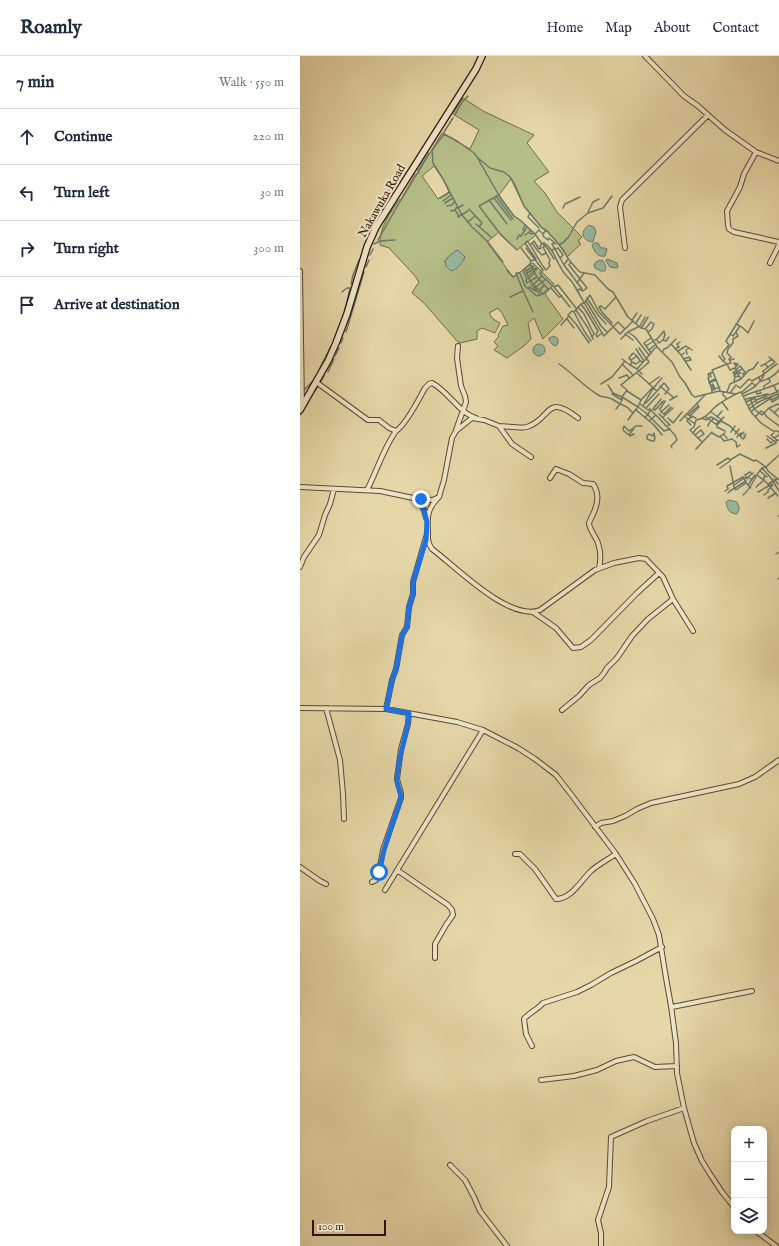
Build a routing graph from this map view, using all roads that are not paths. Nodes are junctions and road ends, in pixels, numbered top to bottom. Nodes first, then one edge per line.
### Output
1 (482, 56) edge
2 (645, 56) edge
3 (708, 115) junction
4 (756, 152) junction
5 (779, 161) edge
6 (779, 244) edge
7 (626, 248) dead end
8 (770, 263) dead end
9 (300, 271) edge
10 (458, 346) dead end
11 (301, 367) edge
12 (316, 382) junction
13 (301, 408) edge
14 (463, 410) junction
15 (476, 418) junction
16 (578, 418) dead end
17 (499, 426) junction
18 (396, 431) junction
19 (456, 431) junction
20 (531, 457) dead end
21 (550, 478) dead end
22 (300, 487) edge
23 (334, 489) junction
24 (367, 490) junction
25 (439, 497) junction
26 (418, 499) junction
27 (427, 522) junction
28 (601, 559) junction
29 (611, 564) junction
30 (300, 567) edge
31 (599, 568) junction
32 (659, 573) junction
33 (673, 599) junction
34 (533, 612) junction
35 (693, 632) dead end
36 (300, 708) edge
37 (326, 708) junction
38 (386, 709) junction
39 (562, 710) dead end
40 (409, 713) junction
41 (483, 730) junction
42 (779, 760) edge
43 (344, 819) dead end
44 (595, 827) junction
45 (515, 854) dead end
46 (616, 854) junction
47 (300, 866) edge
48 (397, 870) junction
49 (372, 882) dead end
50 (326, 884) dead end
51 (385, 890) dead end
52 (662, 946) junction
53 (435, 958) dead end
54 (752, 991) dead end
55 (672, 1007) junction
56 (532, 1046) dead end
57 (677, 1066) junction
58 (541, 1080) dead end
59 (684, 1108) junction
60 (450, 1165) dead end
61 (731, 1203) edge
62 (760, 1234) edge
63 (507, 1246) edge
64 (601, 1246) edge
65 (776, 1246) edge

1 - 12 main road, Nakawuka Road
2 - 3 street
3 - 4 street
3 - 7 street
4 - 5 street
4 - 6 street
6 - 8 street
9 - 11 street
10 - 14 street
11 - 13 street
12 - 13 main road, Nakawuka Road
12 - 18 street
14 - 15 street
14 - 18 street
14 - 19 street
15 - 17 street
15 - 19 street
16 - 17 street
17 - 20 street
18 - 24 street
19 - 25 street
21 - 28 street
22 - 23 street
23 - 24 street
23 - 30 street
24 - 26 street
25 - 26 street
25 - 27 street
26 - 27 street
27 - 34 street
27 - 38 street
28 - 29 street
28 - 31 street
29 - 31 street
29 - 32 street
31 - 34 street
32 - 33 street
32 - 34 street
33 - 35 street
33 - 39 street
36 - 37 street
37 - 38 street
37 - 43 street
38 - 40 street
40 - 41 street
40 - 49 street
41 - 44 street
41 - 48 street
42 - 44 street
44 - 46 street
45 - 46 street
46 - 52 street
47 - 50 street
48 - 51 street
48 - 53 street
52 - 55 street
52 - 56 street
54 - 55 street
55 - 57 street
57 - 58 street
57 - 59 street
59 - 61 street
59 - 64 street
60 - 63 street
62 - 65 street

